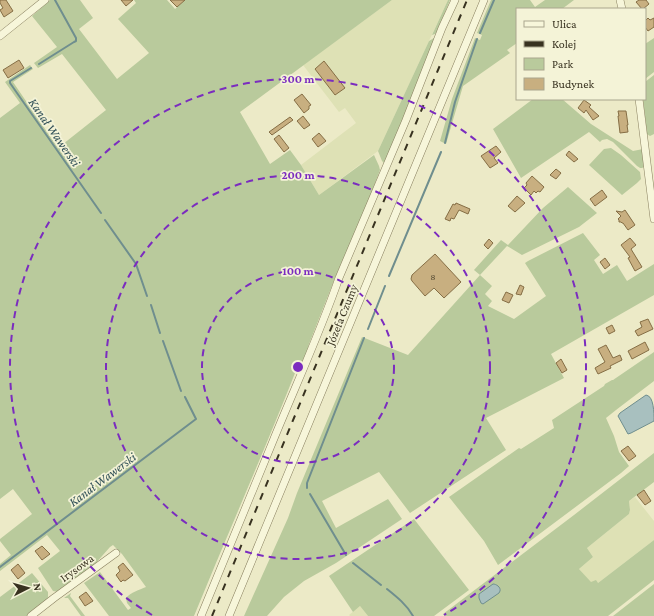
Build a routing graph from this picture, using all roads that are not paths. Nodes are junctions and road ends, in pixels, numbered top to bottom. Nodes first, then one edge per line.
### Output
1 (45, 0) edge
2 (455, 0) edge
3 (484, 0) edge
4 (0, 36) edge
5 (639, 100) edge
6 (651, 175) edge
7 (654, 219) edge
8 (116, 553) dead end
9 (31, 616) edge
10 (201, 616) edge
11 (229, 616) edge

1 - 4 street
2 - 10 street
3 - 11 street, Józefa Czumy
5 - 6 street
6 - 7 street
8 - 9 street, Irysowa

